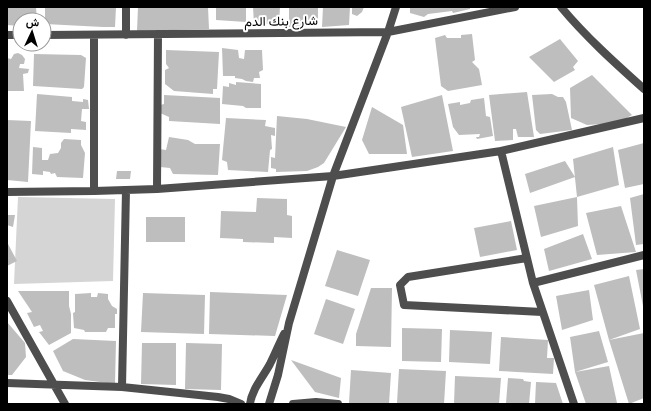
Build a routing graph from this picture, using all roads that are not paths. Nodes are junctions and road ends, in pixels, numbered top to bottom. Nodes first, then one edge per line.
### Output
1 (126, 7) edge
2 (396, 7) edge
3 (515, 7) edge
4 (561, 7) edge
5 (388, 32) junction
6 (158, 34) junction
7 (126, 35) junction
8 (52, 36) edge
9 (94, 36) junction
10 (644, 89) edge
11 (644, 118) edge
12 (501, 151) junction
13 (333, 176) junction
14 (126, 190) junction
15 (157, 190) junction
16 (7, 192) edge
17 (94, 192) junction
18 (644, 255) edge
19 (527, 258) junction
20 (532, 282) junction
21 (7, 301) edge
22 (542, 312) junction
23 (289, 323) junction
24 (7, 383) edge
25 (54, 384) junction
26 (122, 387) junction
27 (65, 404) edge
28 (241, 404) edge
29 (250, 404) edge
30 (269, 404) edge
31 (294, 404) edge
32 (338, 404) edge
33 (574, 404) edge

1 - 7 street
2 - 5 street
3 - 5 street, شارع بنك الدم
4 - 10 street
5 - 6 street, شارع بنك الدم
5 - 13 street
6 - 7 street, شارع بنك الدم
6 - 15 street
7 - 9 street, شارع بنك الدم
8 - 9 street, شارع بنك الدم
9 - 17 street
11 - 12 street
12 - 13 street
12 - 19 street
13 - 15 street
13 - 23 street
14 - 15 street
14 - 17 street
14 - 26 street
16 - 17 street
18 - 20 street
19 - 20 street
19 - 22 street
20 - 22 street
21 - 25 street
22 - 33 street
23 - 29 street
23 - 30 street
24 - 25 street
25 - 26 street
25 - 27 street
26 - 28 street
31 - 32 street

